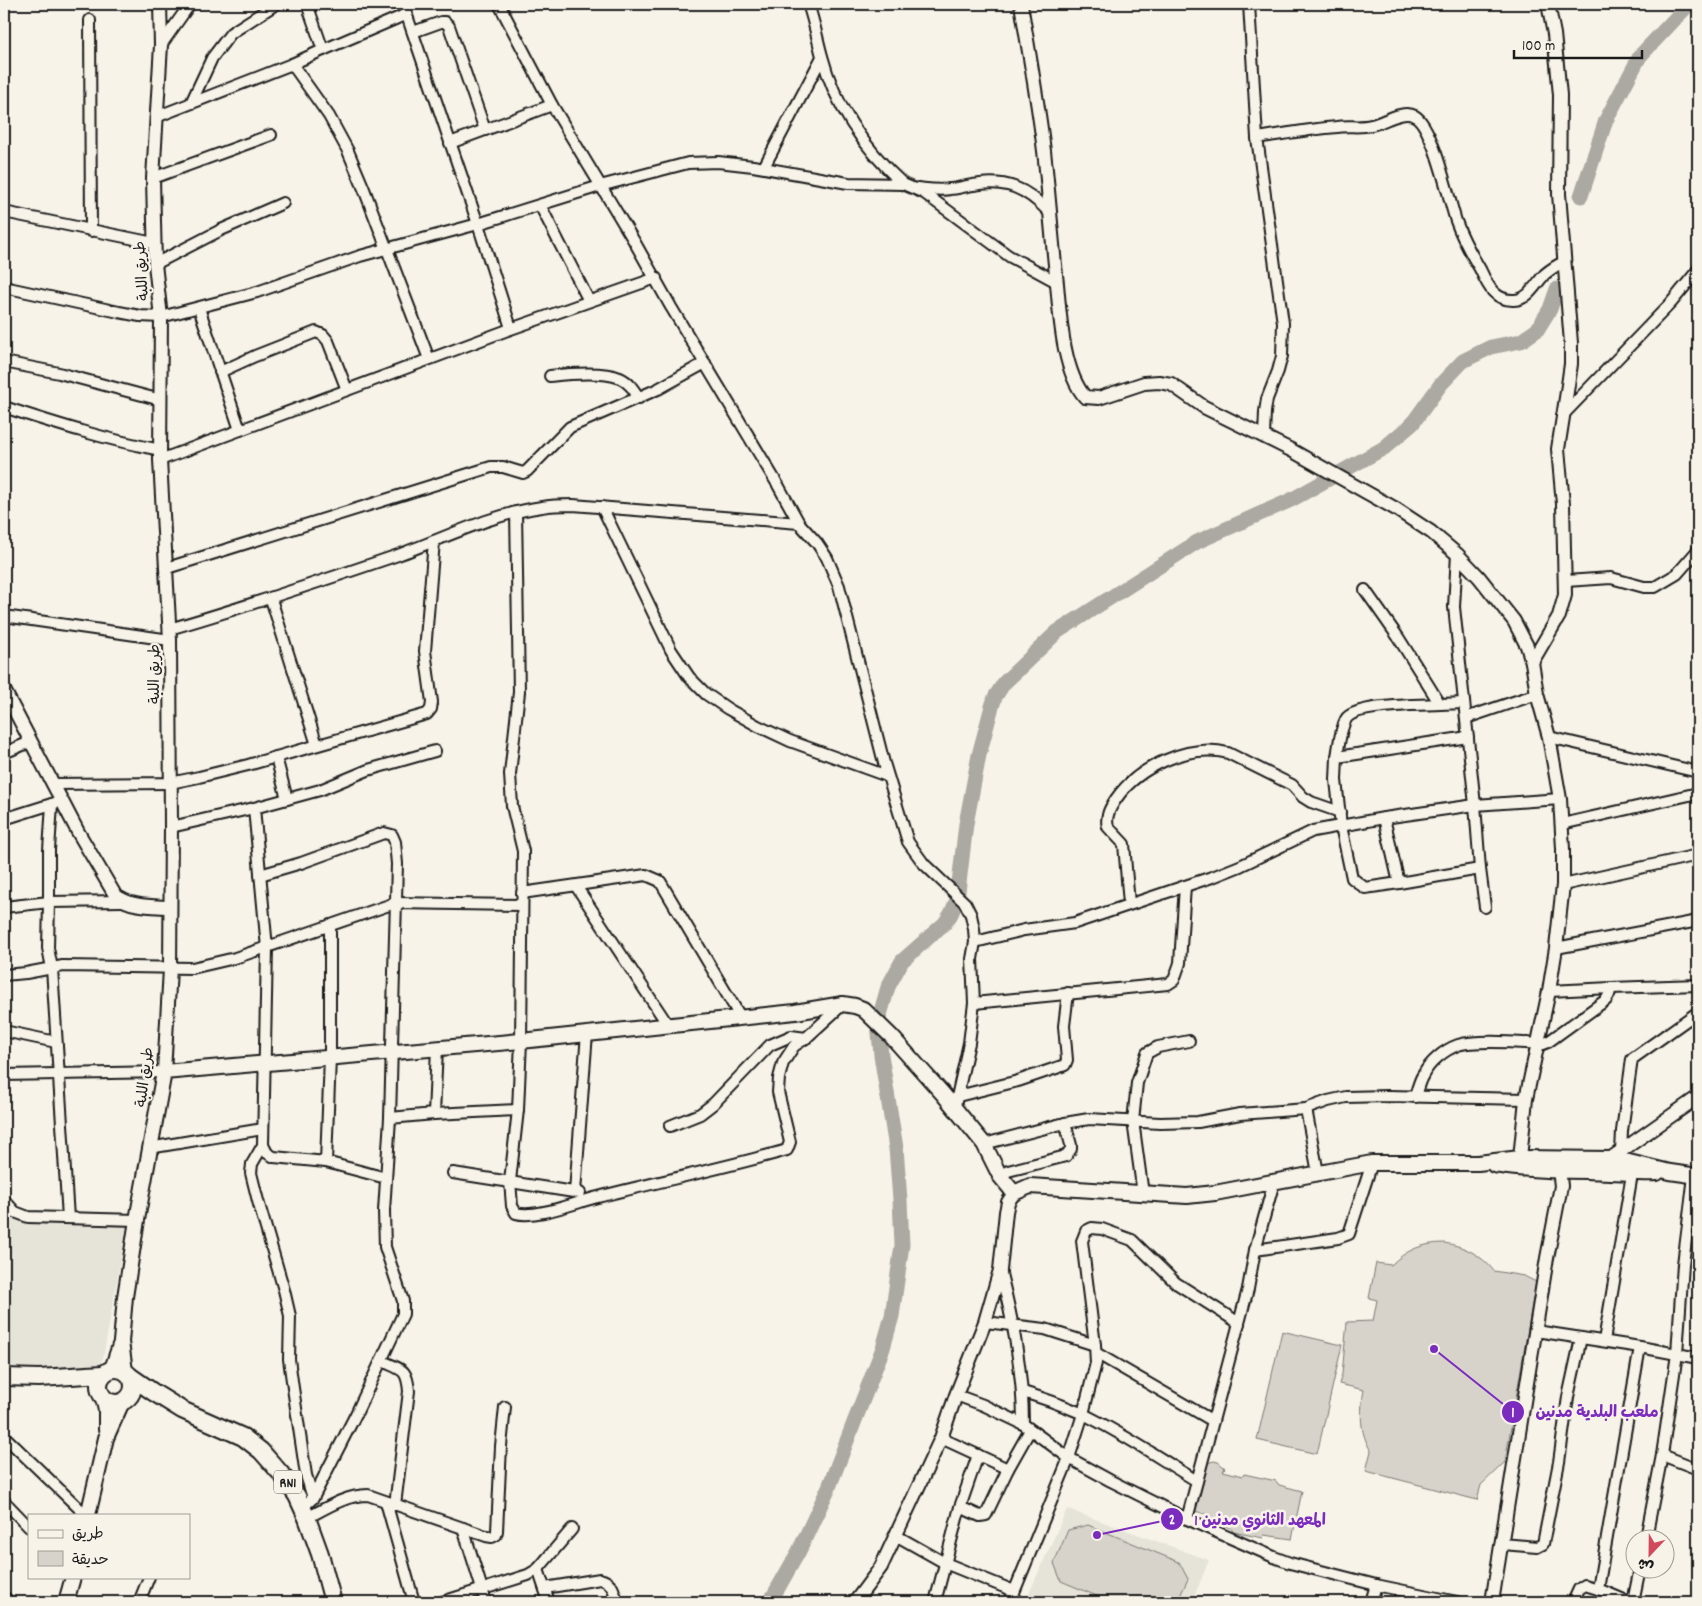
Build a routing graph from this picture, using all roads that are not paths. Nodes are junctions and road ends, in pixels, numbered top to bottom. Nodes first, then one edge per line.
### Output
1 (160, 4) edge
2 (190, 4) edge
3 (276, 4) edge
4 (307, 4) edge
5 (403, 4) edge
6 (499, 4) edge
7 (808, 4) edge
8 (1021, 4) edge
9 (1249, 4) edge
10 (1548, 4) edge
11 (407, 14) junction
12 (90, 20) dead end
13 (413, 32) junction
14 (161, 45) junction
15 (323, 50) junction
16 (822, 57) junction
17 (292, 64) junction
18 (191, 103) junction
19 (552, 105) junction
20 (156, 117) junction
21 (485, 130) junction
22 (271, 135) dead end
23 (1257, 138) junction
24 (450, 143) junction
25 (764, 167) junction
26 (153, 178) junction
27 (902, 184) junction
28 (600, 186) junction
29 (914, 188) junction
30 (283, 203) dead end
31 (540, 205) junction
32 (4, 212) edge
33 (1049, 212) junction
34 (478, 224) junction
35 (91, 231) junction
36 (154, 243) junction
37 (386, 249) junction
38 (1564, 262) junction
39 (155, 264) junction
40 (1698, 270) edge
41 (656, 278) junction
42 (1057, 282) junction
43 (4, 287) edge
44 (589, 301) junction
45 (199, 308) junction
46 (161, 317) junction
47 (511, 328) junction
48 (429, 359) junction
49 (4, 362) edge
50 (705, 363) junction
51 (220, 372) junction
52 (550, 376) dead end
53 (347, 390) junction
54 (639, 398) junction
55 (161, 400) junction
56 (4, 407) edge
57 (1562, 416) junction
58 (240, 430) junction
59 (1264, 436) junction
60 (161, 455) junction
61 (602, 507) junction
62 (516, 512) junction
63 (799, 523) junction
64 (434, 541) junction
65 (1698, 550) edge
66 (1457, 554) junction
67 (167, 568) junction
68 (1566, 581) junction
69 (1365, 590) dead end
70 (271, 599) junction
71 (4, 616) edge
72 (170, 634) junction
73 (1532, 662) junction
74 (4, 690) edge
75 (1537, 694) junction
76 (1464, 703) junction
77 (1440, 704) junction
78 (1466, 718) junction
79 (1468, 737) junction
80 (1549, 737) junction
81 (30, 742) junction
82 (317, 745) junction
83 (435, 751) dead end
84 (4, 753) edge
85 (276, 757) junction
86 (1337, 757) junction
87 (1698, 772) edge
88 (887, 776) junction
89 (170, 783) junction
90 (53, 784) junction
91 (1698, 793) edge
92 (287, 799) junction
93 (1560, 799) junction
94 (57, 802) junction
95 (1475, 805) junction
96 (254, 808) junction
97 (1340, 812) junction
98 (1384, 818) junction
99 (4, 819) edge
100 (1562, 824) junction
101 (1341, 826) junction
102 (171, 827) junction
103 (1698, 855) edge
104 (1480, 870) junction
105 (260, 874) junction
106 (1400, 883) junction
107 (1563, 885) junction
108 (576, 886) junction
109 (1185, 886) junction
110 (522, 893) junction
111 (122, 901) junction
112 (49, 902) junction
113 (395, 903) junction
114 (1130, 904) junction
115 (522, 905) junction
116 (4, 907) edge
117 (169, 907) junction
118 (1485, 907) dead end
119 (1698, 921) edge
120 (330, 925) junction
121 (975, 942) junction
122 (267, 948) junction
123 (1556, 948) junction
124 (52, 968) junction
125 (170, 969) junction
126 (4, 975) edge
127 (1698, 985) edge
128 (1610, 988) junction
129 (1549, 992) junction
130 (1068, 993) junction
131 (974, 1003) junction
132 (843, 1004) junction
133 (1698, 1012) edge
134 (741, 1018) junction
135 (668, 1025) junction
136 (4, 1031) edge
137 (587, 1033) junction
138 (806, 1038) junction
139 (1189, 1040) dead end
140 (521, 1041) junction
141 (56, 1042) junction
142 (1538, 1044) junction
143 (437, 1048) junction
144 (392, 1052) junction
145 (330, 1058) junction
146 (265, 1063) junction
147 (164, 1072) junction
148 (58, 1074) junction
149 (4, 1075) edge
150 (1415, 1096) junction
151 (1698, 1097) edge
152 (1526, 1099) junction
153 (956, 1101) junction
154 (1306, 1109) junction
155 (518, 1110) junction
156 (434, 1114) junction
157 (390, 1118) junction
158 (1133, 1121) junction
159 (1065, 1123) junction
160 (670, 1126) dead end
161 (263, 1129) junction
162 (984, 1144) junction
163 (263, 1145) junction
164 (150, 1148) junction
165 (1616, 1156) junction
166 (326, 1162) junction
167 (1372, 1163) junction
168 (1520, 1164) junction
169 (1565, 1165) junction
170 (1588, 1171) junction
171 (1670, 1172) junction
172 (453, 1173) dead end
173 (1318, 1173) junction
174 (1632, 1174) junction
175 (1000, 1176) junction
176 (1696, 1176) edge
177 (386, 1178) junction
178 (510, 1181) junction
179 (1274, 1182) junction
180 (575, 1192) junction
181 (1014, 1193) junction
182 (1143, 1194) junction
183 (598, 1196) junction
184 (4, 1200) edge
185 (68, 1218) junction
186 (136, 1220) junction
187 (1255, 1250) junction
188 (1000, 1270) junction
189 (985, 1322) junction
190 (1239, 1323) junction
191 (1014, 1324) junction
192 (1536, 1331) junction
193 (1581, 1338) junction
194 (1604, 1341) junction
195 (1640, 1347) junction
196 (1096, 1349) junction
197 (1677, 1354) junction
198 (1698, 1358) edge
199 (382, 1361) junction
200 (118, 1373) junction
201 (4, 1377) edge
202 (39, 1378) junction
203 (1023, 1392) junction
204 (956, 1395) junction
205 (102, 1396) junction
206 (124, 1401) junction
207 (505, 1407) dead end
208 (182, 1410) junction
209 (1082, 1414) junction
210 (1213, 1421) junction
211 (1027, 1427) junction
212 (4, 1436) edge
213 (106, 1438) junction
214 (941, 1438) junction
215 (978, 1455) junction
216 (1662, 1455) junction
217 (1069, 1458) junction
218 (1008, 1469) junction
219 (1698, 1469) edge
220 (1197, 1481) junction
221 (4, 1500) edge
222 (390, 1503) junction
223 (960, 1507) junction
224 (308, 1508) junction
225 (86, 1514) edge
226 (87, 1514) edge
227 (1187, 1519) junction
228 (28, 1526) edge
229 (463, 1528) junction
230 (1648, 1528) edge
231 (572, 1529) dead end
232 (897, 1536) junction
233 (1502, 1544) junction
234 (945, 1563) junction
235 (538, 1568) junction
236 (73, 1578) edge
237 (149, 1578) edge
238 (1638, 1578) edge
239 (1376, 1585) junction
240 (545, 1588) junction
241 (1598, 1589) junction
242 (482, 1590) junction
243 (1014, 1592) junction
244 (4, 1597) edge
245 (9, 1602) edge
246 (66, 1602) edge
247 (139, 1602) edge
248 (334, 1602) edge
249 (414, 1602) edge
250 (442, 1602) edge
251 (486, 1602) edge
252 (549, 1602) edge
253 (617, 1602) edge
254 (855, 1602) edge
255 (935, 1602) edge
256 (1010, 1602) edge
257 (1371, 1602) edge
258 (1457, 1602) edge
259 (1492, 1602) edge
260 (1573, 1602) edge
261 (1629, 1602) edge
262 (1633, 1602) edge

1 - 14 street, طريق اللبة
2 - 14 street
3 - 18 street
4 - 15 street
5 - 11 street
6 - 19 street
7 - 16 street
8 - 33 street
9 - 23 street
10 - 38 street
11 - 13 street
11 - 15 street
12 - 35 street
13 - 21 street
13 - 24 street
14 - 20 street, طريق اللبة
15 - 17 street
16 - 25 street
16 - 27 street
17 - 18 street
17 - 37 street
18 - 20 street
19 - 21 street
19 - 28 street
20 - 26 street, طريق اللبة
21 - 24 street
22 - 26 street
23 - 38 street
23 - 59 street
24 - 34 street
25 - 27 street
25 - 28 street
26 - 36 street, طريق اللبة
27 - 29 street
28 - 31 street
28 - 41 street
29 - 33 street
29 - 42 street
30 - 39 street
31 - 34 street
31 - 44 street
32 - 35 street
33 - 42 street
34 - 37 street
34 - 47 street
35 - 36 street
36 - 39 street, طريق اللبة
37 - 45 street
37 - 48 street
38 - 57 street
39 - 46 street, طريق اللبة
40 - 57 street
41 - 44 street
41 - 50 street
42 - 59 street
43 - 46 street
44 - 47 street
45 - 46 street
45 - 51 street
46 - 55 street, طريق اللبة
47 - 48 street
48 - 53 street
49 - 55 street
50 - 54 street
50 - 63 street
51 - 53 street
51 - 58 street
52 - 54 street
53 - 58 street
54 - 67 street
55 - 60 street, طريق اللبة
56 - 60 street
57 - 68 street
58 - 60 street
59 - 66 street
60 - 67 street, طريق اللبة
61 - 62 street
61 - 63 street
61 - 88 street
62 - 64 street
62 - 110 street
63 - 88 street
64 - 70 street
64 - 82 street
65 - 68 street
66 - 73 street
66 - 76 street
67 - 72 street, طريق اللبة
68 - 73 street
69 - 77 street
70 - 72 street
70 - 82 street
71 - 72 street
72 - 89 street, طريق اللبة
73 - 75 street
74 - 81 street
75 - 78 street
75 - 80 street
76 - 77 street
76 - 78 street
77 - 86 street
78 - 79 street
79 - 86 street
79 - 95 street
80 - 87 street
80 - 93 street
81 - 84 street
81 - 90 street
82 - 85 street
83 - 92 street
85 - 89 street
85 - 92 street
86 - 97 street
88 - 121 street
89 - 90 street
89 - 102 street, طريق اللبة
90 - 94 street
91 - 100 street
92 - 96 street
93 - 95 street
93 - 100 street
94 - 99 street
94 - 111 street
94 - 112 street
95 - 98 street
95 - 104 street
96 - 102 street
96 - 105 street
97 - 101 street
97 - 114 street
98 - 101 street
98 - 106 street
100 - 107 street
101 - 106 street
101 - 109 street
102 - 117 street, طريق اللبة
103 - 107 street
104 - 106 street
104 - 118 street
105 - 113 street
105 - 122 street
107 - 123 street
108 - 110 street
108 - 134 street
108 - 135 street
109 - 114 street
109 - 130 street
110 - 115 street
111 - 112 street
111 - 117 street
112 - 116 street
112 - 124 street
113 - 115 street
113 - 120 street
113 - 144 street
114 - 121 street
115 - 140 street
117 - 125 street, طريق اللبة
119 - 123 street
120 - 122 street
120 - 145 street
121 - 131 street
122 - 125 street
122 - 146 street
123 - 129 street
124 - 125 street
124 - 126 street
124 - 141 street
125 - 147 street, طريق اللبة
127 - 128 street
128 - 129 street
128 - 142 street
129 - 142 street
130 - 131 street
130 - 153 street
131 - 153 street
132 - 134 main road
132 - 138 street
132 - 153 main road
133 - 165 street
134 - 135 main road
135 - 137 main road
136 - 141 street
137 - 140 main road
137 - 180 street
138 - 160 street
138 - 183 street
139 - 158 street
140 - 143 main road
140 - 155 street
141 - 148 street
142 - 150 street
142 - 152 street
143 - 144 main road
143 - 156 street
144 - 145 main road
144 - 157 street
145 - 146 main road
145 - 166 street
146 - 147 main road
146 - 161 street
147 - 148 street
147 - 164 main road, طريق اللبة
148 - 149 street
148 - 185 street
150 - 152 street
150 - 154 street
151 - 165 street
152 - 168 street
153 - 162 main road
154 - 158 street
154 - 173 street
155 - 156 street
155 - 178 street
156 - 157 street
157 - 177 street
158 - 159 street
158 - 182 street
159 - 162 street
159 - 175 street
161 - 163 street
161 - 164 street
162 - 175 main road
163 - 166 street
163 - 224 street
164 - 186 main road, طريق اللبة
165 - 169 main road
165 - 170 street
165 - 171 main road
166 - 177 street
167 - 168 main road
167 - 173 main road
167 - 187 street
168 - 169 main road
169 - 170 main road
169 - 192 street
170 - 174 main road
171 - 174 main road
171 - 176 main road
172 - 178 street
173 - 179 main road
174 - 194 street
175 - 181 main road
176 - 197 street
177 - 199 street
178 - 180 street
178 - 183 street
179 - 182 main road
179 - 187 street
180 - 183 street
181 - 182 main road
181 - 188 street
184 - 185 street
185 - 186 street
186 - 200 main road, طريق اللبة
187 - 190 street
188 - 189 street
188 - 191 street
189 - 191 street
189 - 204 street
190 - 196 street
190 - 210 street
191 - 196 street
191 - 203 street
192 - 193 street
192 - 233 street
193 - 194 street
193 - 233 street
194 - 195 street
195 - 197 street
195 - 241 street
196 - 209 street
196 - 210 street
197 - 198 street
197 - 216 street
199 - 222 street
199 - 224 street
200 - 202 main road, RN1
200 - 205 main road
200 - 206 main road
200 - 208 main road, RN1
201 - 202 main road, RN1
202 - 205 main road, RN1
203 - 209 street
203 - 211 street
204 - 211 street
204 - 214 street
205 - 206 main road, RN1
205 - 213 main road
206 - 208 main road, RN1
206 - 213 main road
207 - 229 street
208 - 224 main road, RN1
209 - 217 street
209 - 220 street
210 - 220 street
211 - 217 street
211 - 218 street
212 - 225 street
213 - 226 main road
214 - 215 street
214 - 232 street
215 - 218 street
215 - 223 street
216 - 219 street
216 - 230 street
217 - 227 street
217 - 243 street
218 - 223 street
220 - 227 street
221 - 228 street
222 - 224 street
222 - 229 street
222 - 249 street
223 - 234 street
224 - 248 main road, RN1
227 - 239 street
229 - 242 street
231 - 235 street
232 - 234 street
232 - 254 street
233 - 259 street
234 - 243 street
234 - 255 street
235 - 240 street
235 - 242 street
236 - 246 main road
237 - 247 street
238 - 262 street
239 - 257 street
239 - 258 street
240 - 252 street
240 - 253 street
241 - 260 street
241 - 261 street
242 - 250 street
242 - 251 street
243 - 256 street
244 - 245 street

